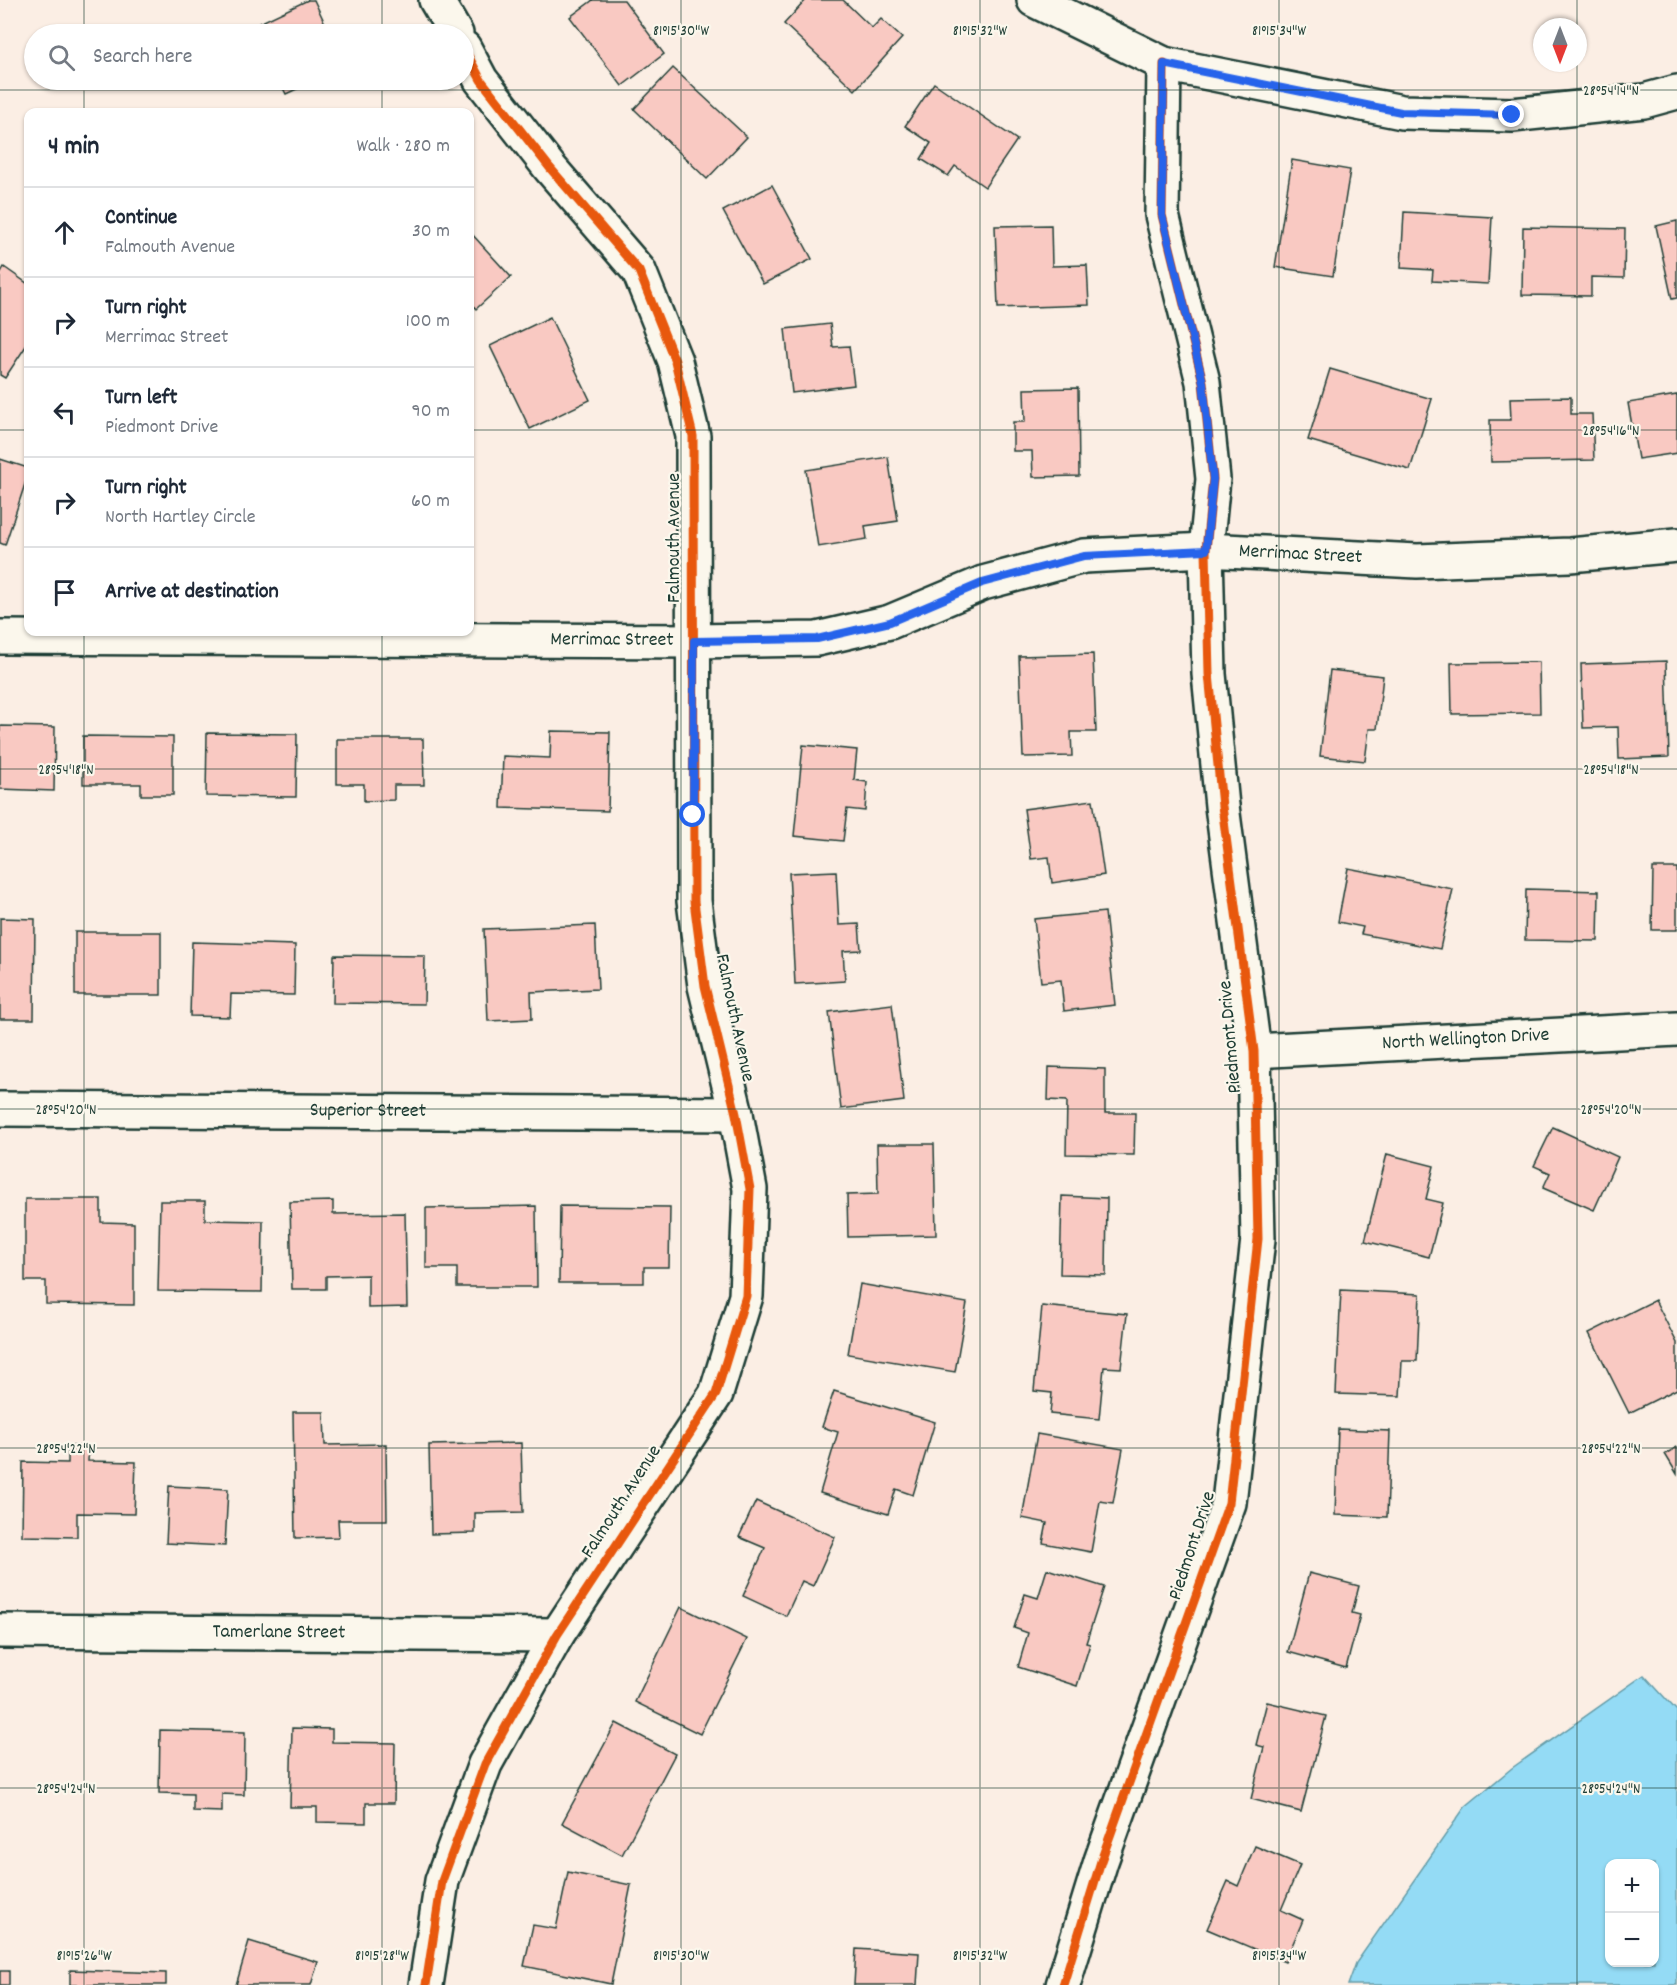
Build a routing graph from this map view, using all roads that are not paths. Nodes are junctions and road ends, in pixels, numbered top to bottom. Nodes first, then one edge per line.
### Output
1 (436, 0) edge
2 (1034, 0) edge
3 (450, 24) edge
4 (1164, 64) junction
5 (474, 67) edge
6 (1677, 92) edge
7 (1677, 545) edge
8 (1206, 550) junction
9 (62, 636) edge
10 (219, 636) edge
11 (0, 637) edge
12 (694, 641) junction
13 (1677, 1029) edge
14 (1254, 1052) junction
15 (0, 1109) edge
16 (736, 1114) junction
17 (0, 1630) edge
18 (557, 1635) junction
19 (426, 1985) edge
20 (1063, 1985) edge

1 - 3 street
2 - 4 street
4 - 6 street
4 - 8 street, Piedmont Drive
5 - 12 street, Falmouth Avenue
7 - 8 street, Merrimac Street
8 - 12 street, Merrimac Street
8 - 14 street, Piedmont Drive
9 - 11 street, Merrimac Street
10 - 12 street, Merrimac Street
12 - 16 street, Falmouth Avenue
13 - 14 street, North Wellington Drive
14 - 20 street, Piedmont Drive
15 - 16 street, Superior Street
16 - 18 street, Falmouth Avenue
17 - 18 street, Tamerlane Street
18 - 19 street, Falmouth Avenue

